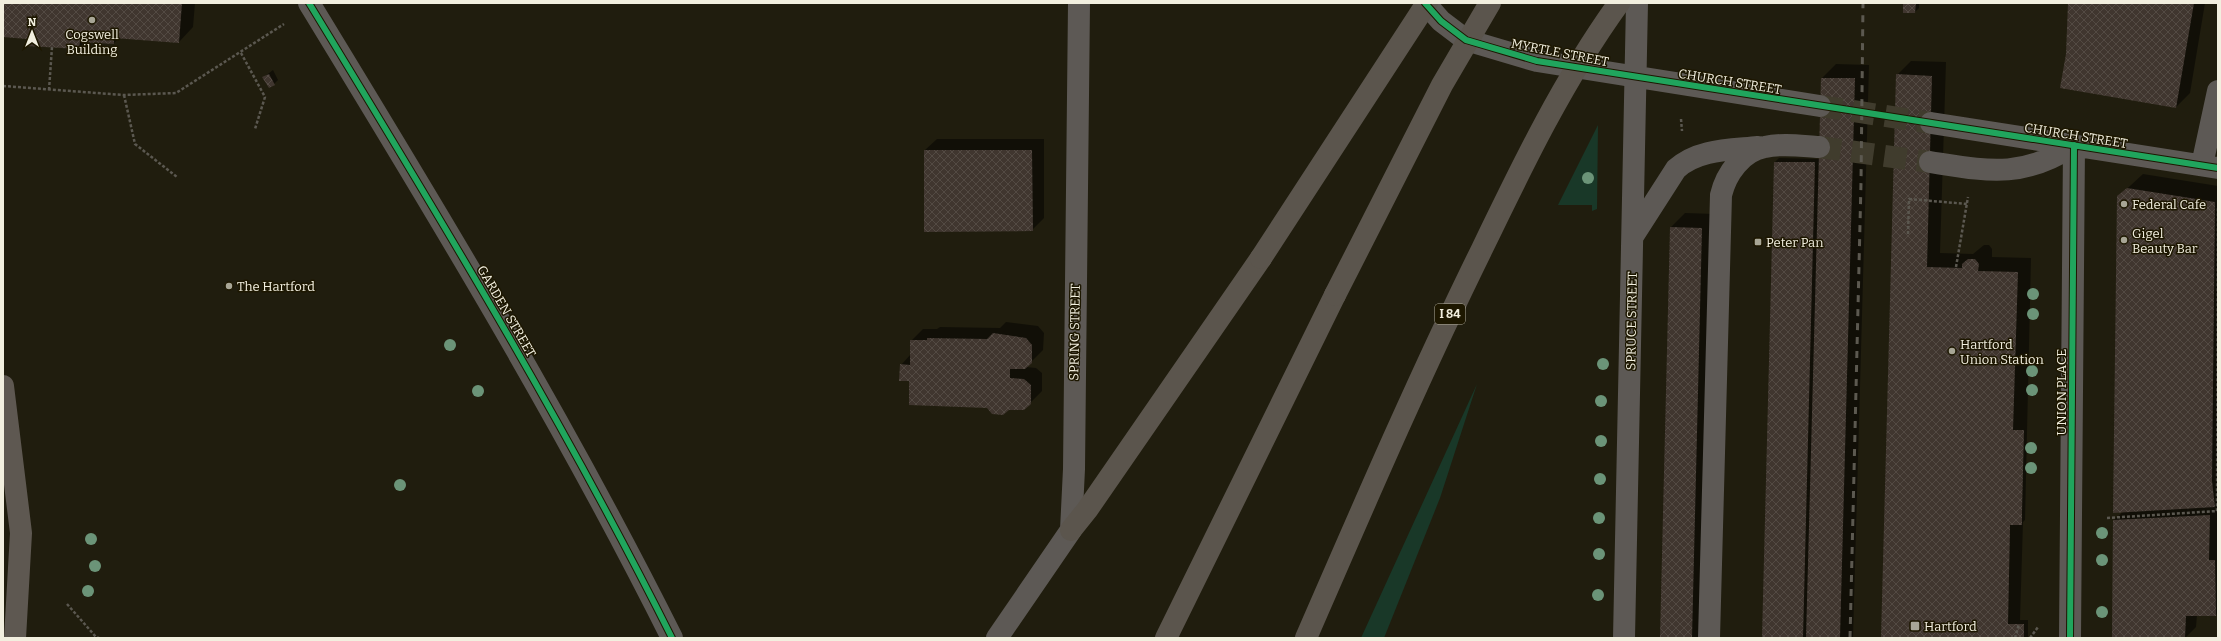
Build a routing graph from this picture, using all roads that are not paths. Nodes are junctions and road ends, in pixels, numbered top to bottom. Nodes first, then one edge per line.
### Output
1 (309, 3) edge
2 (1079, 3) edge
3 (1426, 3) edge
4 (1490, 3) edge
5 (1619, 3) edge
6 (1637, 3) edge
7 (1636, 77) junction
8 (2218, 91) edge
9 (1820, 106) tunnel mouth
10 (1931, 123) tunnel mouth
11 (2074, 145) junction
12 (1764, 147) junction
13 (1819, 147) tunnel mouth
14 (1930, 162) tunnel mouth
15 (2210, 166) edge
16 (1633, 236) junction
17 (3, 386) edge
18 (1071, 530) junction
19 (15, 638) edge
20 (672, 638) edge
21 (997, 638) edge
22 (1166, 638) edge
23 (1306, 638) edge
24 (1624, 638) edge
25 (1708, 638) edge
26 (2070, 638) edge

1 - 20 street, GARDEN STREET
2 - 18 street, SPRING STREET
3 - 7 street, MYRTLE STREET
3 - 18 highway, bridge
4 - 22 highway, bridge
5 - 23 highway, I 84, bridge
6 - 7 street, SPRUCE STREET
7 - 9 street, CHURCH STREET
7 - 16 street, SPRUCE STREET
8 - 15 street
10 - 11 street, CHURCH STREET
11 - 14 street
11 - 15 street, CHURCH STREET
11 - 26 street, UNION PLACE
12 - 13 street
12 - 16 street
12 - 25 street
16 - 24 street, SPRUCE STREET
17 - 19 main road
18 - 21 street

